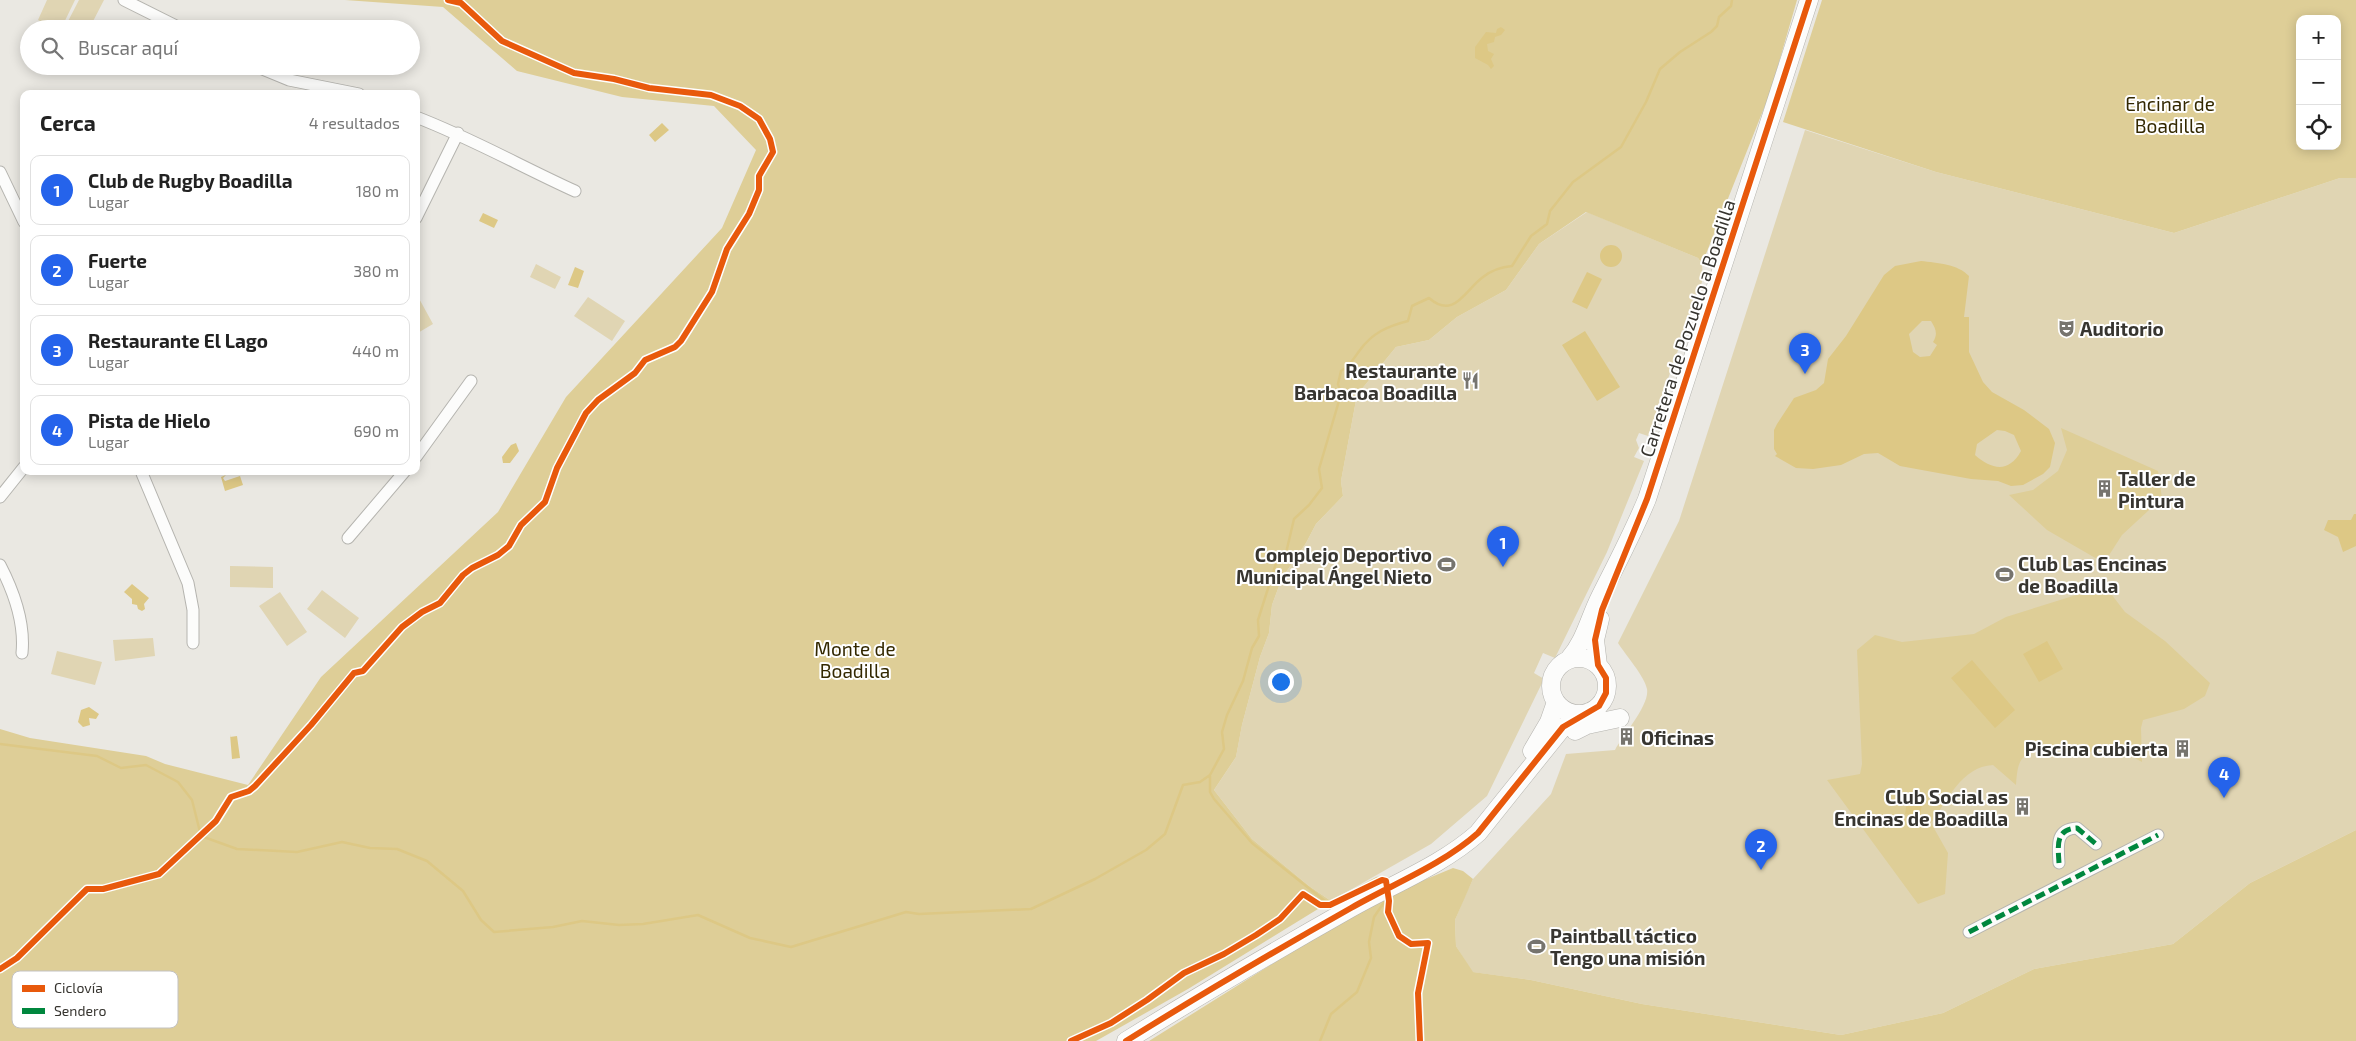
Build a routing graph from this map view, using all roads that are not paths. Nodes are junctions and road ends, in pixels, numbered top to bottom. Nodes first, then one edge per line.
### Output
1 (124, 0) edge
2 (1808, 0) edge
3 (164, 20) edge
4 (277, 75) edge
5 (339, 90) edge
6 (420, 118) edge
7 (458, 133) junction
8 (0, 172) edge
9 (575, 191) dead end
10 (420, 210) edge
11 (20, 214) edge
12 (471, 381) dead end
13 (420, 450) edge
14 (20, 472) edge
15 (143, 475) edge
16 (401, 475) edge
17 (0, 497) edge
18 (348, 538) dead end
19 (1625, 550) junction
20 (0, 565) edge
21 (193, 643) dead end
22 (22, 653) dead end
23 (1569, 659) junction
24 (1598, 665) junction
25 (1556, 702) junction
26 (1589, 712) junction
27 (1620, 718) dead end
28 (1478, 833) junction
29 (2158, 835) dead end
30 (2096, 844) dead end
31 (1447, 854) junction
32 (2059, 863) dead end
33 (1969, 932) dead end
34 (1126, 1041) edge

1 - 3 street
2 - 19 main road, Carretera de Pozuelo a Boadilla
4 - 5 street
6 - 7 street
7 - 9 street
7 - 10 street
8 - 11 street
12 - 13 street
14 - 17 street
15 - 21 street
16 - 18 street
19 - 23 main road, Carretera de Pozuelo a Boadilla
19 - 24 main road, Carretera de Pozuelo a Boadilla
20 - 22 street
23 - 24 main road
23 - 25 main road
24 - 26 main road
25 - 26 main road
25 - 31 main road
26 - 28 main road
27 - 28 main road
28 - 31 main road
29 - 33 street
30 - 32 street
31 - 34 main road

